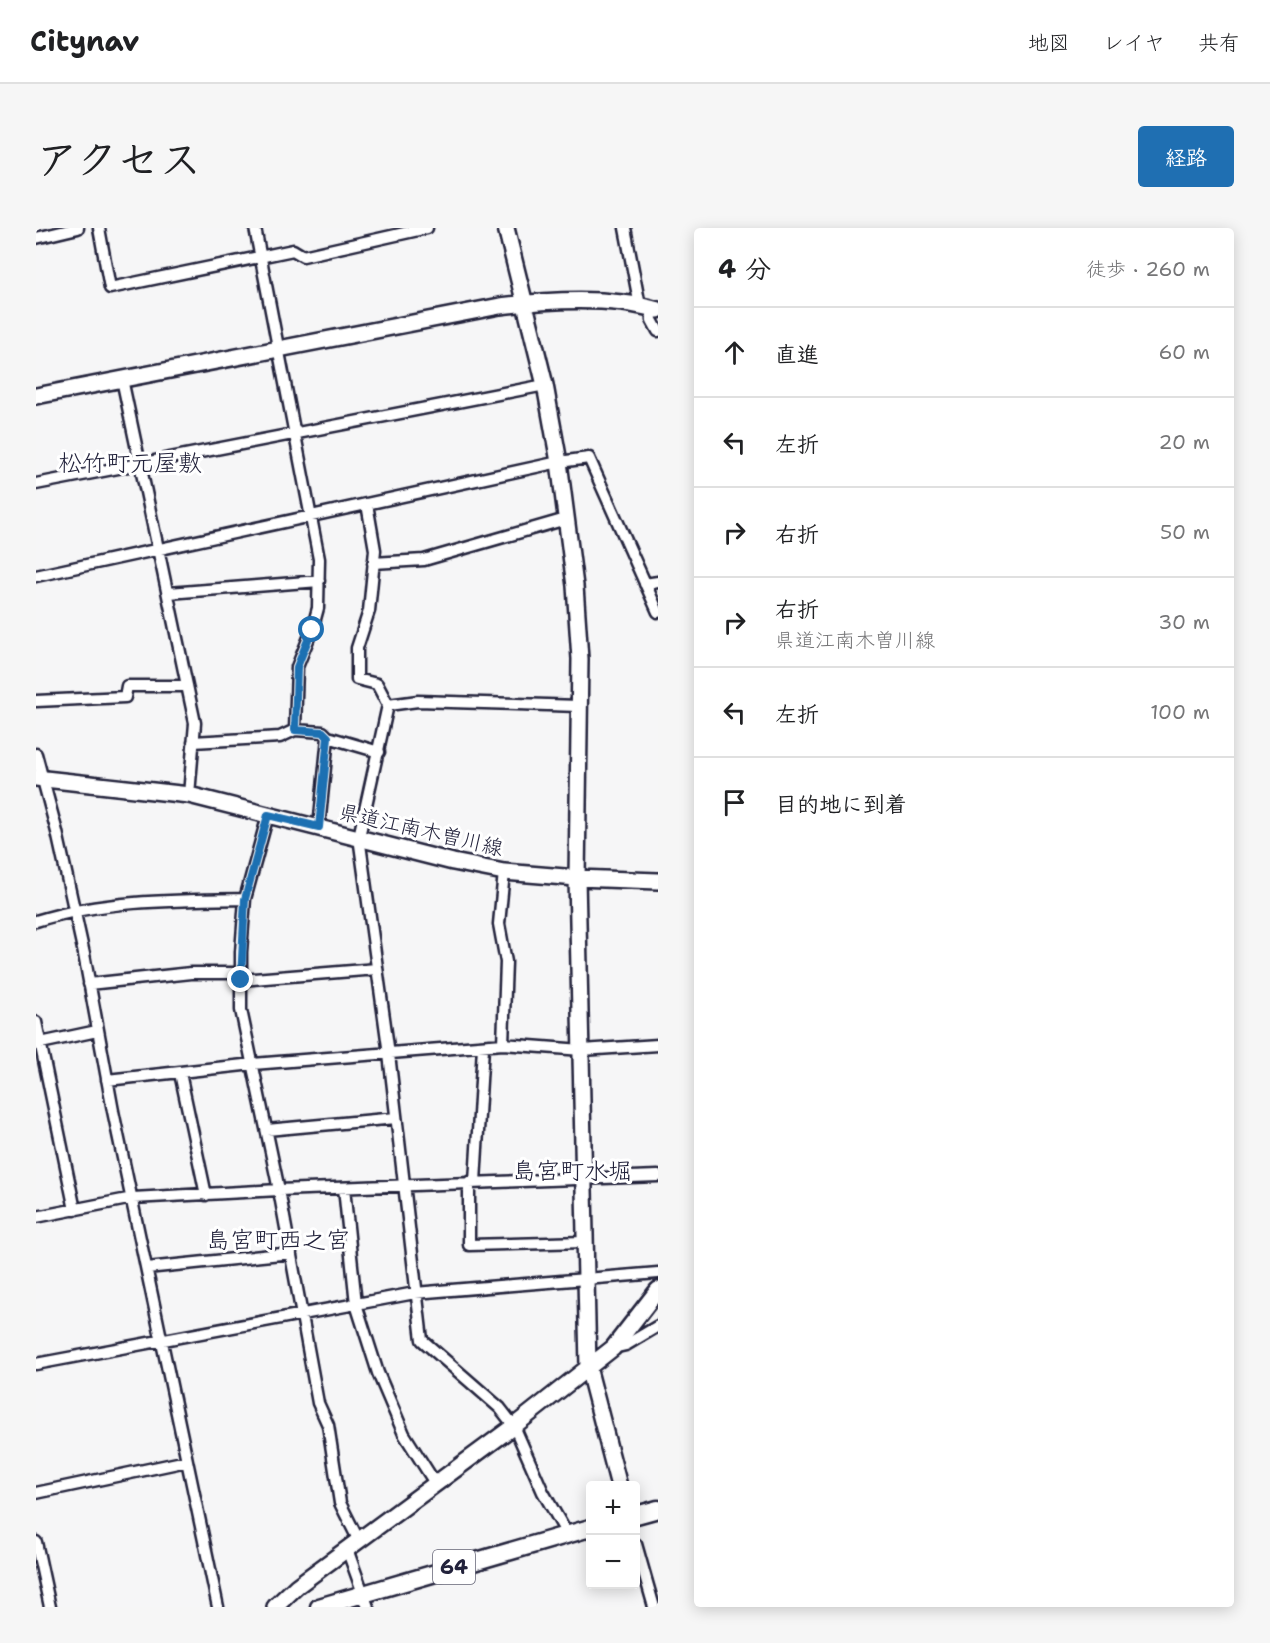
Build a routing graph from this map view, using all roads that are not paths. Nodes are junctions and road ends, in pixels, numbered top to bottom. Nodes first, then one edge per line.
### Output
1 (78, 228) edge
2 (99, 228) edge
3 (255, 228) edge
4 (427, 228) edge
5 (506, 228) edge
6 (625, 228) edge
7 (36, 238) edge
8 (261, 257) junction
9 (527, 302) junction
10 (650, 308) edge
11 (658, 330) edge
12 (278, 349) junction
13 (122, 379) junction
14 (545, 385) junction
15 (36, 396) edge
16 (295, 433) junction
17 (559, 462) junction
18 (141, 464) junction
19 (36, 484) edge
20 (367, 504) junction
21 (311, 517) junction
22 (566, 519) junction
23 (159, 549) junction
24 (373, 562) junction
25 (36, 576) edge
26 (319, 581) junction
27 (658, 582) edge
28 (645, 584) junction
29 (169, 593) junction
30 (658, 612) edge
31 (186, 686) junction
32 (36, 701) edge
33 (388, 705) junction
34 (579, 706) junction
35 (295, 730) junction
36 (328, 737) junction
37 (193, 742) junction
38 (379, 752) junction
39 (36, 754) edge
40 (39, 778) edge
41 (189, 795) junction
42 (268, 815) junction
43 (319, 827) junction
44 (359, 837) junction
45 (504, 872) junction
46 (577, 878) junction
47 (658, 881) edge
48 (245, 899) junction
49 (73, 910) junction
50 (36, 921) edge
51 (377, 969) junction
52 (241, 976) junction
53 (89, 984) junction
54 (36, 1022) edge
55 (98, 1031) junction
56 (38, 1044) edge
57 (503, 1044) junction
58 (658, 1045) edge
59 (483, 1047) junction
60 (582, 1050) junction
61 (389, 1054) junction
62 (253, 1064) junction
63 (180, 1073) junction
64 (107, 1080) junction
65 (396, 1118) junction
66 (267, 1130) junction
67 (658, 1176) edge
68 (584, 1178) junction
69 (472, 1182) junction
70 (404, 1185) junction
71 (344, 1188) junction
72 (279, 1190) junction
73 (206, 1195) junction
74 (133, 1198) junction
75 (75, 1210) junction
76 (36, 1217) edge
77 (585, 1242) junction
78 (291, 1253) junction
79 (147, 1268) junction
80 (658, 1273) edge
81 (587, 1278) junction
82 (658, 1290) edge
83 (415, 1293) junction
84 (356, 1304) junction
85 (302, 1316) junction
86 (658, 1326) edge
87 (162, 1339) junction
88 (613, 1348) junction
89 (36, 1364) edge
90 (588, 1367) junction
91 (514, 1426) junction
92 (187, 1461) junction
93 (618, 1481) edge
94 (435, 1483) junction
95 (36, 1493) edge
96 (658, 1509) edge
97 (640, 1514) edge
98 (586, 1529) edge
99 (567, 1534) junction
100 (36, 1542) edge
101 (353, 1544) junction
102 (640, 1558) edge
103 (366, 1600) edge
104 (50, 1607) edge
105 (218, 1607) edge
106 (275, 1607) edge
107 (319, 1607) edge
108 (654, 1607) edge

1 - 7 street
2 - 8 street
3 - 8 street
4 - 8 street
5 - 9 street
6 - 10 street
8 - 12 street
9 - 10 street
9 - 12 street
9 - 14 street
10 - 11 street
12 - 13 street
12 - 16 street
13 - 15 street
13 - 18 street
14 - 16 street
14 - 17 street
16 - 18 street
16 - 21 street
17 - 20 street
17 - 22 street
17 - 28 street
18 - 19 street
18 - 23 street
20 - 21 street
20 - 24 street
21 - 23 street
21 - 26 street
22 - 24 street
22 - 34 street
23 - 25 street
23 - 29 street
24 - 33 street
26 - 29 street
26 - 35 street
27 - 28 street
28 - 30 street
29 - 31 street
31 - 32 street
31 - 37 street
33 - 34 street
33 - 38 street
34 - 46 street
35 - 36 street
35 - 37 street
36 - 38 street
36 - 43 street
37 - 41 street
38 - 44 street
39 - 40 street
40 - 41 street, 県道江南木曽川線
40 - 49 street
41 - 42 street, 県道江南木曽川線
42 - 43 street, 県道江南木曽川線
42 - 48 street
43 - 44 street, 県道江南木曽川線
44 - 45 street, 県道江南木曽川線
44 - 51 street
45 - 46 street, 県道江南木曽川線
45 - 57 street
46 - 47 street, 県道江南木曽川線
46 - 60 street
48 - 49 street
48 - 52 street
49 - 50 street
49 - 53 street
51 - 52 street
51 - 61 street
52 - 53 street
52 - 62 street
53 - 55 street
54 - 56 street
55 - 56 street
55 - 64 street
56 - 75 street
57 - 59 street
57 - 60 street
58 - 60 street
59 - 61 street
59 - 69 street
60 - 68 street
61 - 62 street
61 - 65 street
62 - 63 street
62 - 66 street
63 - 64 street
63 - 73 street
64 - 74 street
65 - 66 street
65 - 70 street
66 - 72 street
67 - 68 street
68 - 69 street
68 - 77 street
69 - 70 street
69 - 77 street
70 - 71 street
70 - 83 street
71 - 72 street
71 - 84 street
72 - 73 street
72 - 78 street
73 - 74 street
74 - 75 street
74 - 79 street
75 - 76 street
77 - 81 street
78 - 79 street
78 - 85 street
79 - 87 street
80 - 81 street
81 - 83 street
81 - 90 street
82 - 88 street
83 - 84 street
83 - 91 street
84 - 85 street
84 - 94 street
85 - 87 street
85 - 101 street
86 - 88 street
87 - 89 street
87 - 92 street
88 - 90 street
90 - 91 street
90 - 93 street
91 - 94 street
91 - 99 street
92 - 95 street
92 - 105 street
94 - 101 street
96 - 97 main road
98 - 99 main road, 64
99 - 103 main road, 64
100 - 104 street
101 - 103 street
101 - 106 street
102 - 108 street
103 - 107 main road, 64

